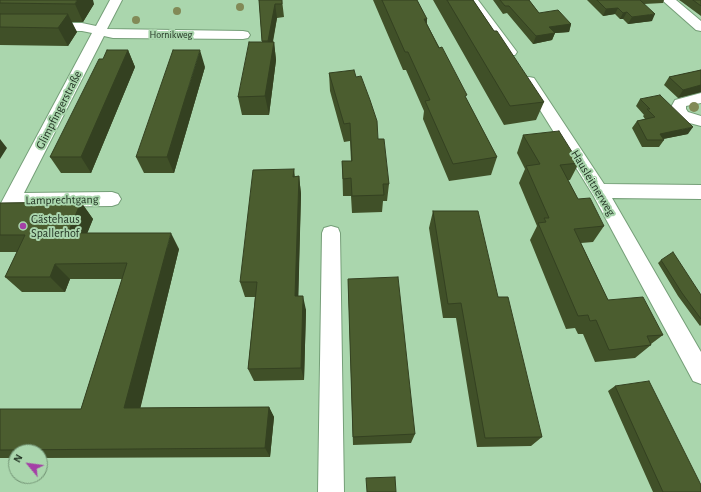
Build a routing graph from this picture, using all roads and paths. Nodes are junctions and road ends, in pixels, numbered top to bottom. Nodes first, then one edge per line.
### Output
1 (116, 0) edge
2 (472, 0) edge
3 (668, 0) edge
4 (0, 26) edge
5 (701, 27) edge
6 (99, 31) junction
7 (243, 35) dead end
8 (701, 98) edge
9 (701, 121) edge
10 (599, 191) junction
11 (701, 192) edge
12 (112, 199) dead end
13 (12, 200) junction
14 (1, 220) edge
15 (331, 233) dead end
16 (701, 373) edge
17 (331, 492) edge

1 - 6 street, Glimpfingerstraße
2 - 10 street, Hausleitnerweg
3 - 5 street
4 - 6 street, Hornikweg
6 - 7 street, Hornikweg
6 - 13 street, Glimpfingerstraße
8 - 9 street
10 - 11 street
10 - 16 street, Hausleitnerweg
12 - 13 street, Lamprechtgang
13 - 14 street, Glimpfingerstraße
15 - 17 street

